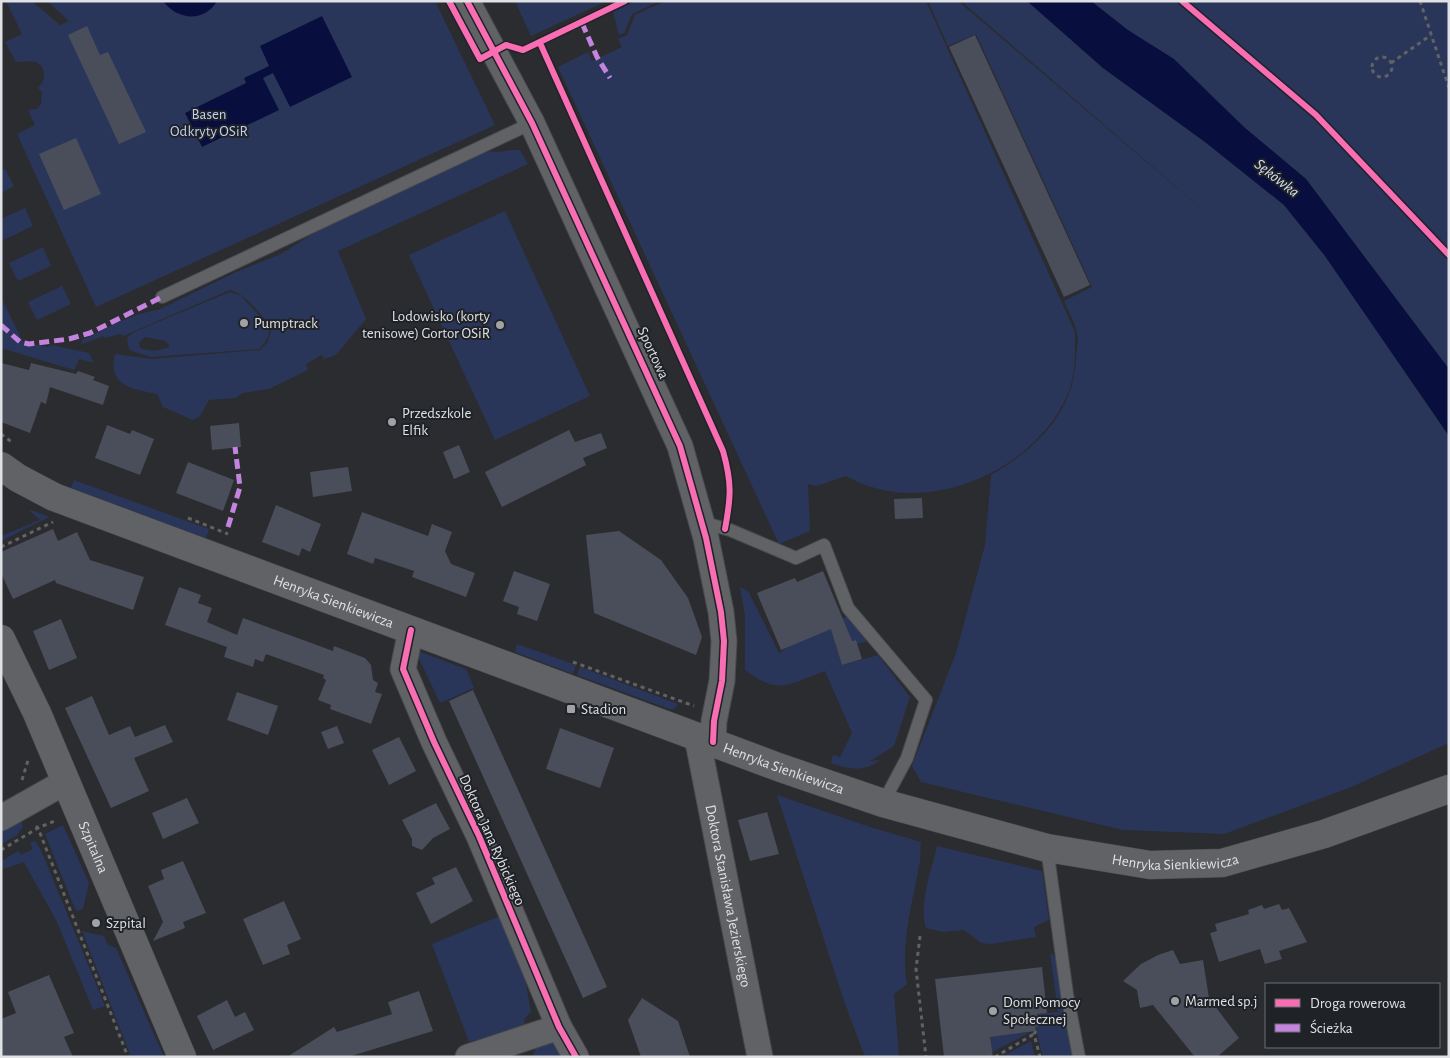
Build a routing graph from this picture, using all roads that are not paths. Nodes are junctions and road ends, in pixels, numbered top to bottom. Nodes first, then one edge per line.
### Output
1 (467, 1) edge
2 (532, 123) junction
3 (162, 297) dead end
4 (1, 466) edge
5 (701, 522) junction
6 (412, 630) junction
7 (1, 639) edge
8 (705, 739) junction
9 (65, 782) junction
10 (1449, 789) edge
11 (883, 803) junction
12 (1, 818) edge
13 (1047, 848) junction
14 (559, 1027) junction
15 (182, 1057) edge
16 (468, 1057) edge
17 (576, 1057) edge
18 (760, 1057) edge
19 (1079, 1057) edge

1 - 2 street, Sportowa
2 - 3 lane
2 - 5 street, Sportowa
4 - 6 main road, Henryka Sienkiewicza
5 - 8 street, Sportowa
5 - 11 lane
6 - 8 main road, Henryka Sienkiewicza
6 - 14 street, Doktora Jana Rybickiego
7 - 9 main road, Szpitalna
8 - 11 main road, Henryka Sienkiewicza
8 - 18 street, Doktora Stanisława Jezierskiego
9 - 12 street
9 - 15 main road, Szpitalna
10 - 13 main road, Henryka Sienkiewicza
11 - 13 main road, Henryka Sienkiewicza
13 - 19 lane
14 - 16 street
14 - 17 street, Doktora Jana Rybickiego

